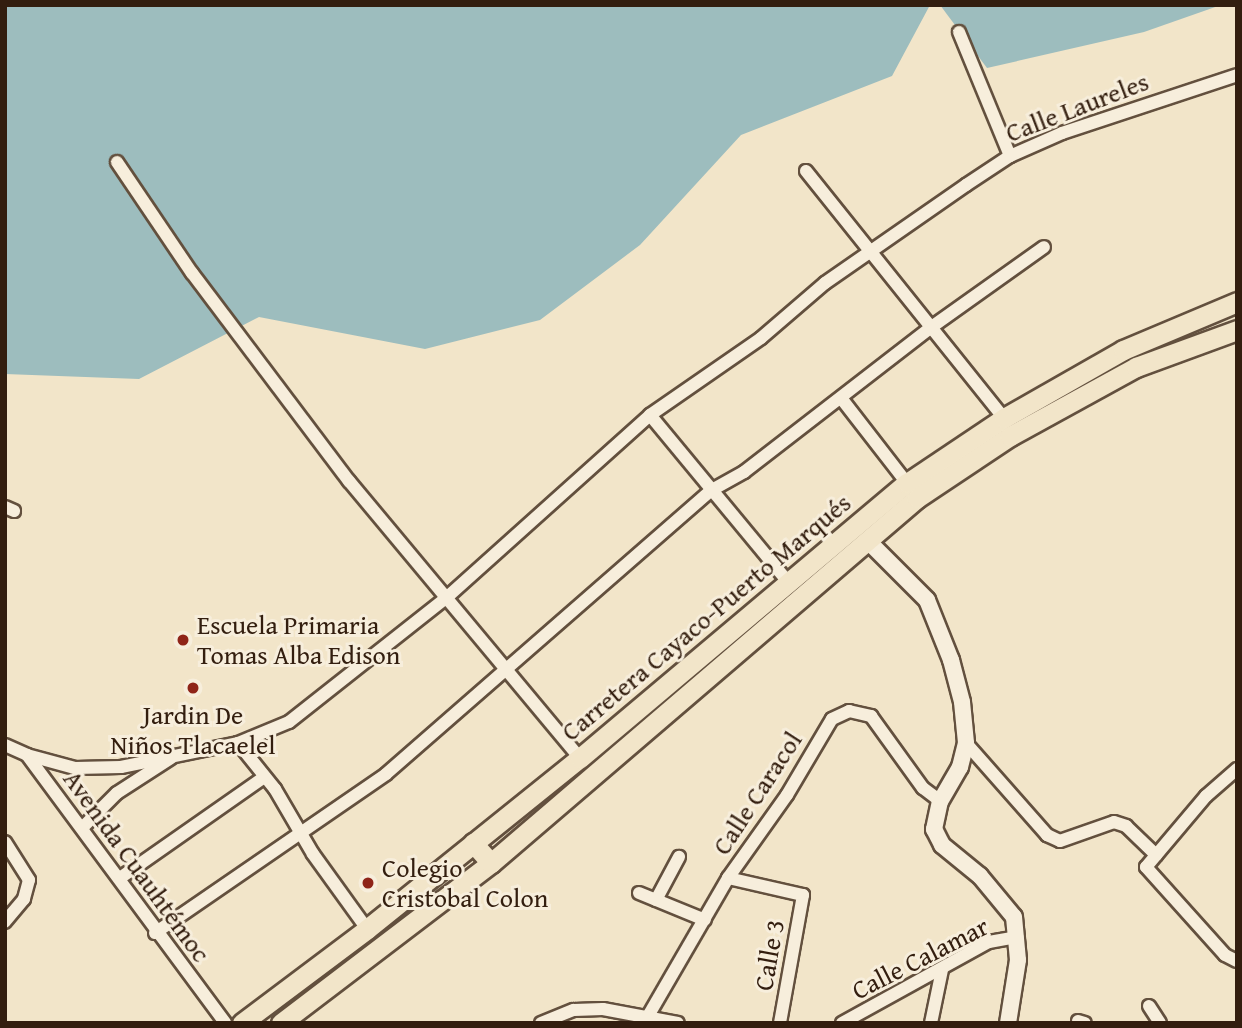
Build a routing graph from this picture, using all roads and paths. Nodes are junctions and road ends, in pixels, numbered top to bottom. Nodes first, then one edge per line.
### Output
1 (959, 32) dead end
2 (1237, 75) edge
3 (1010, 156) junction
4 (117, 162) dead end
5 (806, 171) dead end
6 (1044, 247) dead end
7 (875, 252) junction
8 (1237, 302) edge
9 (1237, 318) edge
10 (933, 326) junction
11 (1237, 330) edge
12 (1199, 343) junction
13 (841, 398) junction
14 (650, 415) junction
15 (1004, 418) junction
16 (907, 483) junction
17 (710, 491) junction
18 (869, 542) junction
19 (788, 582) junction
20 (445, 599) junction
21 (507, 673) junction
22 (238, 743) junction
23 (966, 744) junction
24 (5, 745) edge
25 (177, 754) junction
26 (27, 755) junction
27 (580, 758) junction
28 (1237, 769) edge
29 (264, 777) junction
30 (940, 801) junction
31 (82, 828) junction
32 (303, 835) junction
33 (5, 842) edge
34 (473, 843) junction
35 (1156, 855) junction
36 (679, 857) dead end
37 (491, 863) junction
38 (120, 878) junction
39 (728, 878) junction
40 (639, 892) dead end
41 (656, 900) junction
42 (705, 920) junction
43 (5, 922) edge
44 (368, 929) junction
45 (155, 933) junction
46 (1018, 937) junction
47 (1237, 961) edge
48 (942, 970) junction
49 (1149, 1006) dead end
50 (572, 1016) edge
51 (645, 1019) edge
52 (857, 1019) edge
53 (225, 1023) edge
54 (242, 1023) edge
55 (281, 1023) edge
56 (541, 1023) edge
57 (678, 1023) edge
58 (780, 1023) edge
59 (842, 1023) edge
60 (931, 1023) edge
61 (1008, 1023) edge
62 (1160, 1023) edge

1 - 3 street
2 - 3 street, Calle Laureles
3 - 7 street, Calle Laureles
4 - 20 street
5 - 7 street
6 - 10 street
7 - 10 street
7 - 14 street, Calle Laureles
8 - 15 main road, Carretera Cayaco-Puerto Marqués
9 - 12 main road
10 - 13 street
10 - 15 street
11 - 12 main road, Carretera Cayaco-Puerto Marqués
12 - 18 main road, Carretera Cayaco-Puerto Marqués
13 - 16 street
13 - 17 street
14 - 17 street
14 - 20 street, Calle Laureles
15 - 16 main road, Carretera Cayaco-Puerto Marqués
16 - 19 main road, Carretera Cayaco-Puerto Marqués
17 - 19 street
17 - 21 street
18 - 23 street
18 - 37 main road, Carretera Cayaco-Puerto Marqués
19 - 27 main road, Carretera Cayaco-Puerto Marqués
20 - 21 street
20 - 22 street, Calle Laureles
21 - 27 street
21 - 32 street
22 - 25 street, Calle Laureles
22 - 29 street
23 - 30 street
23 - 35 street
24 - 26 street, Avenida Cuauhtémoc
25 - 26 street, Calle Laureles
25 - 31 street
26 - 31 street, Avenida Cuauhtémoc
27 - 34 main road, Carretera Cayaco-Puerto Marqués
28 - 35 street
29 - 32 street
29 - 38 street
30 - 39 street, Calle Caracol
30 - 46 street
31 - 38 street, Avenida Cuauhtémoc
32 - 44 street
32 - 45 street
33 - 43 street
34 - 37 main road
34 - 44 main road, Carretera Cayaco-Puerto Marqués
35 - 47 street
36 - 41 street
37 - 55 main road, Carretera Cayaco-Puerto Marqués
38 - 45 street, Avenida Cuauhtémoc
39 - 42 street, Calle Caracol
39 - 58 street, Calle 3
40 - 41 street
41 - 42 street
42 - 51 street, Calle Caracol
44 - 54 main road, Carretera Cayaco-Puerto Marqués
45 - 53 street, Avenida Cuauhtémoc
46 - 48 street, Calle Calamar
46 - 61 street
48 - 52 street, Calle Calamar
48 - 60 street
49 - 62 street
50 - 51 street
50 - 56 street
51 - 57 street
52 - 59 street, Calle Calamar

